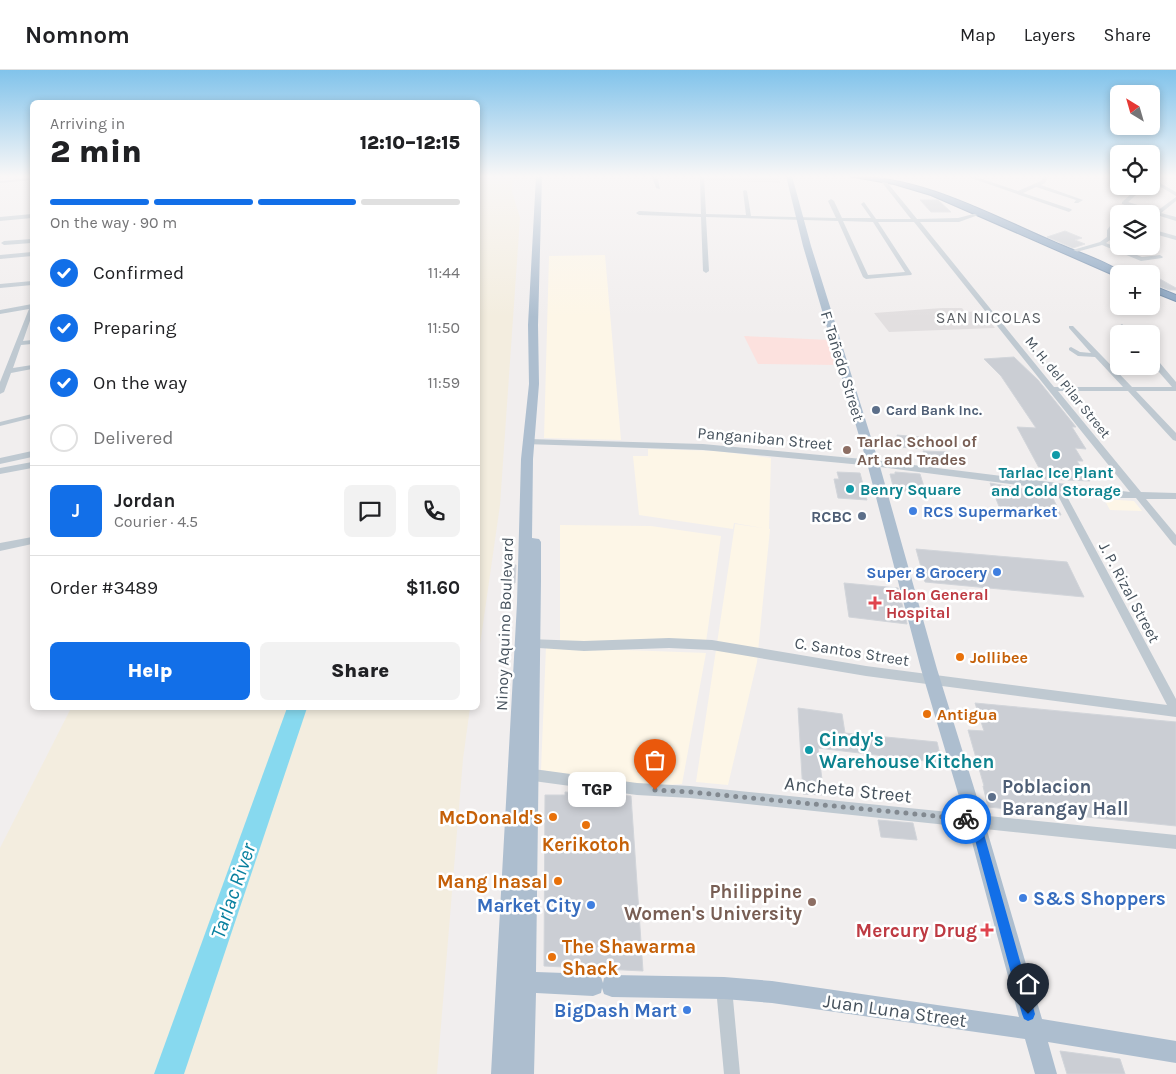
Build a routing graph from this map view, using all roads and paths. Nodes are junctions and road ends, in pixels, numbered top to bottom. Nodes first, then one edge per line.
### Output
1 (537, 223) edge
2 (544, 223) edge
3 (704, 223) edge
4 (800, 223) edge
5 (840, 223) edge
6 (877, 223) edge
7 (917, 223) edge
8 (1002, 223) edge
9 (1160, 234) edge
10 (1110, 238) edge
11 (1176, 238) edge
12 (30, 241) edge
13 (4, 243) dead end
14 (1102, 243) junction
15 (1069, 252) junction
16 (30, 254) edge
17 (0, 257) edge
18 (1160, 257) dead end
19 (1110, 270) edge
20 (706, 271) dead end
21 (30, 283) edge
22 (0, 286) edge
23 (1160, 292) edge
24 (1176, 298) edge
25 (0, 312) edge
26 (30, 318) edge
27 (30, 320) edge
28 (1071, 327) dead end
29 (30, 342) edge
30 (20, 343) junction
31 (1071, 349) dead end
32 (1098, 355) junction
33 (30, 367) edge
34 (0, 368) edge
35 (9, 369) junction
36 (1160, 369) edge
37 (1, 388) edge
38 (1176, 388) edge
39 (1053, 389) junction
40 (1129, 389) junction
41 (30, 416) edge
42 (0, 424) edge
43 (1176, 438) edge
44 (533, 442) junction
45 (30, 454) edge
46 (0, 461) edge
47 (873, 463) junction
48 (30, 465) edge
49 (0, 472) edge
50 (1058, 487) junction
51 (1139, 496) junction
52 (1176, 496) edge
53 (30, 541) edge
54 (1176, 542) edge
55 (0, 547) edge
56 (528, 644) junction
57 (932, 680) junction
58 (1176, 712) edge
59 (516, 774) junction
60 (531, 775) junction
61 (975, 820) junction
62 (1176, 842) edge
63 (506, 981) junction
64 (527, 982) junction
65 (603, 985) joint
66 (724, 988) junction
67 (1033, 1030) junction
68 (1176, 1052) edge
69 (502, 1074) edge
70 (523, 1074) edge
71 (732, 1074) edge
72 (1046, 1074) edge

1 - 44 main road, Ninoy Aquino Boulevard
2 - 44 main road, Ninoy Aquino Boulevard
3 - 20 street
4 - 47 main road, F. Tañedo Street
5 - 6 street
7 - 39 street, M. H. del Pilar Street
8 - 15 highway
9 - 11 street
10 - 14 street
12 - 13 street
14 - 15 street
14 - 18 street
15 - 19 highway
16 - 17 street
21 - 22 street
23 - 24 highway
25 - 26 street
27 - 30 street
28 - 32 street
29 - 30 street
30 - 35 street
31 - 32 street
32 - 40 street
33 - 35 street
34 - 35 street
35 - 37 street
36 - 38 street
38 - 40 street
39 - 40 street
39 - 51 street, M. H. del Pilar Street
40 - 43 street
41 - 42 street
44 - 47 street, Panganiban Street
44 - 56 main road, Ninoy Aquino Boulevard
45 - 46 street
47 - 50 street, Panganiban Street
47 - 57 main road, F. Tañedo Street
48 - 49 street
50 - 51 street, Panganiban Street
50 - 58 street, J. P. Rizal Street
51 - 52 street, Panganiban Street
51 - 54 street, M. H. del Pilar Street
53 - 55 street
56 - 57 street, C. Santos Street
56 - 59 main road, Ninoy Aquino Boulevard
56 - 60 main road, Ninoy Aquino Boulevard
57 - 58 street, C. Santos Street
57 - 61 main road, F. Tañedo Street
59 - 60 street, Ancheta Street
59 - 63 main road, Ninoy Aquino Boulevard
60 - 61 street, Ancheta Street
60 - 64 main road, Ninoy Aquino Boulevard
61 - 62 street, Ancheta Street
61 - 67 main road, F. Tañedo Street
63 - 64 main road, Juan Luna Street
63 - 69 main road, Ninoy Aquino Boulevard
64 - 65 main road, Juan Luna Street
64 - 70 main road, Ninoy Aquino Boulevard
65 - 66 main road, Juan Luna Street
66 - 67 main road, Juan Luna Street
66 - 71 street
67 - 68 main road, Juan Luna Street
67 - 72 main road, F. Tañedo Street

